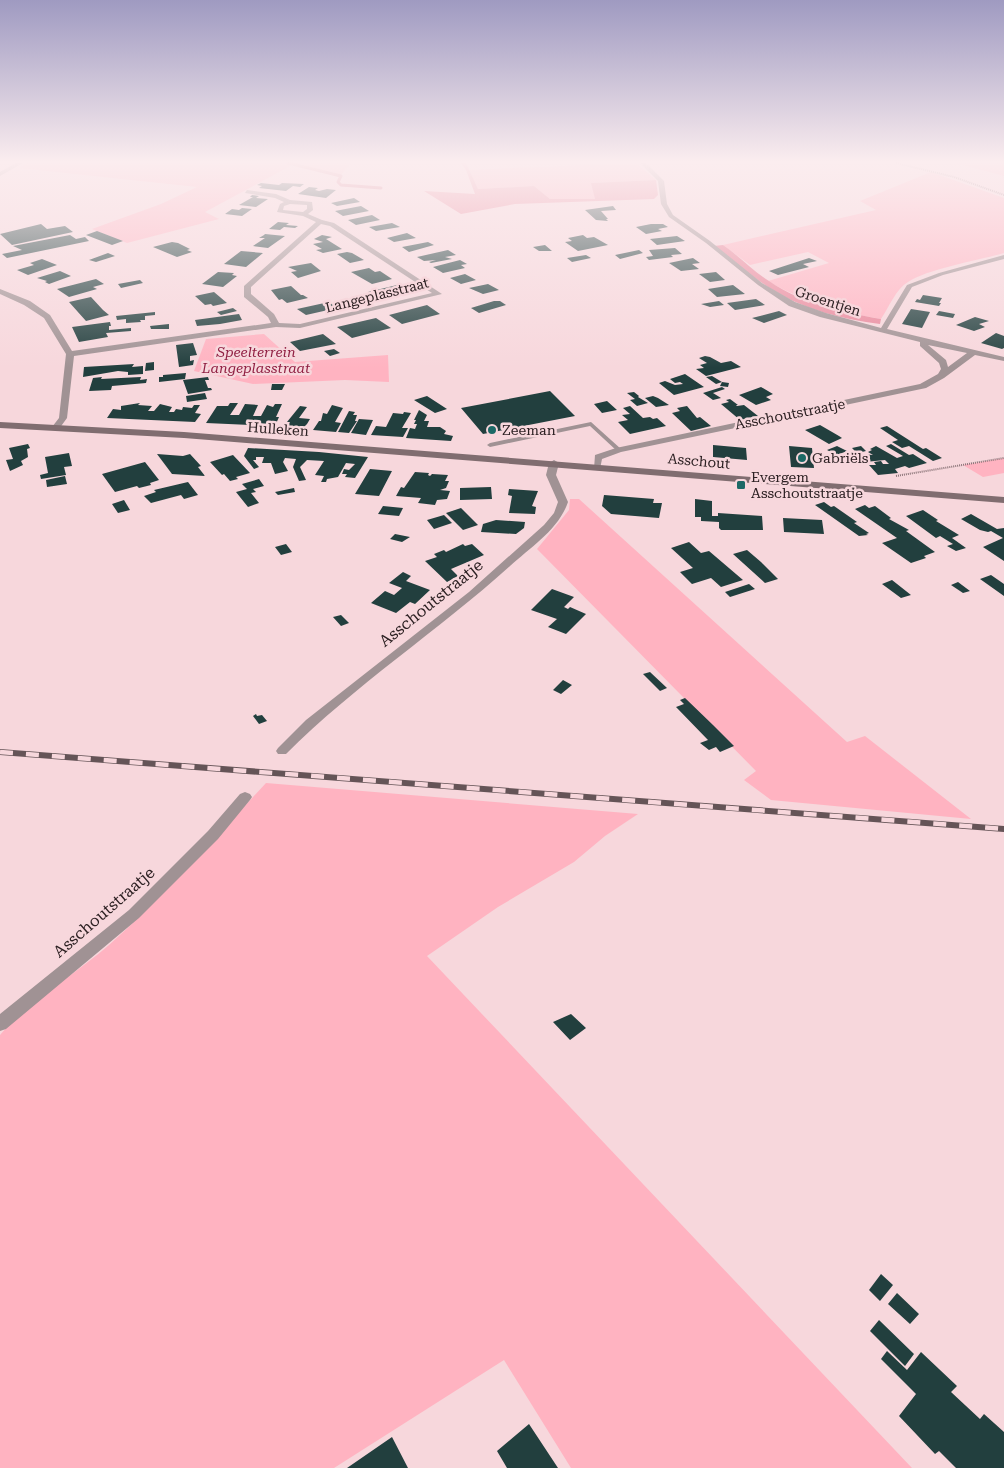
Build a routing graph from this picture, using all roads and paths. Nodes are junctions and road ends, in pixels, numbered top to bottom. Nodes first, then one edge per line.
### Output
1 (309, 232) edge
2 (343, 232) edge
3 (693, 232) edge
4 (1004, 257) edge
5 (0, 291) edge
6 (276, 325) junction
7 (883, 330) junction
8 (917, 340) junction
9 (973, 353) junction
10 (70, 354) junction
11 (1004, 359) edge
12 (941, 376) junction
13 (0, 425) edge
14 (56, 427) junction
15 (490, 446) dead end
16 (619, 450) junction
17 (1004, 458) edge
18 (554, 463) junction
19 (597, 467) junction
20 (870, 490) junction
21 (1004, 500) edge
22 (282, 751) dead end
23 (244, 797) dead end
24 (0, 1024) edge

1 - 6 street
2 - 6 street, Langeplasstraat
3 - 7 street, Groentjen
4 - 7 street
5 - 10 street
6 - 10 street, Langeplasstraat
7 - 8 street, Groentjen
8 - 9 street, Groentjen
8 - 12 street
9 - 11 street, Groentjen
9 - 12 street, Asschoutstraatje
10 - 14 street
12 - 16 street, Asschoutstraatje
13 - 14 main road, Hulleken
14 - 18 main road, Hulleken
15 - 16 lane
16 - 19 street, Asschoutstraatje
17 - 20 path
18 - 19 main road, Asschout
18 - 22 street, Asschoutstraatje
19 - 20 main road, Asschout
20 - 21 main road, Asschout
23 - 24 street, Asschoutstraatje

